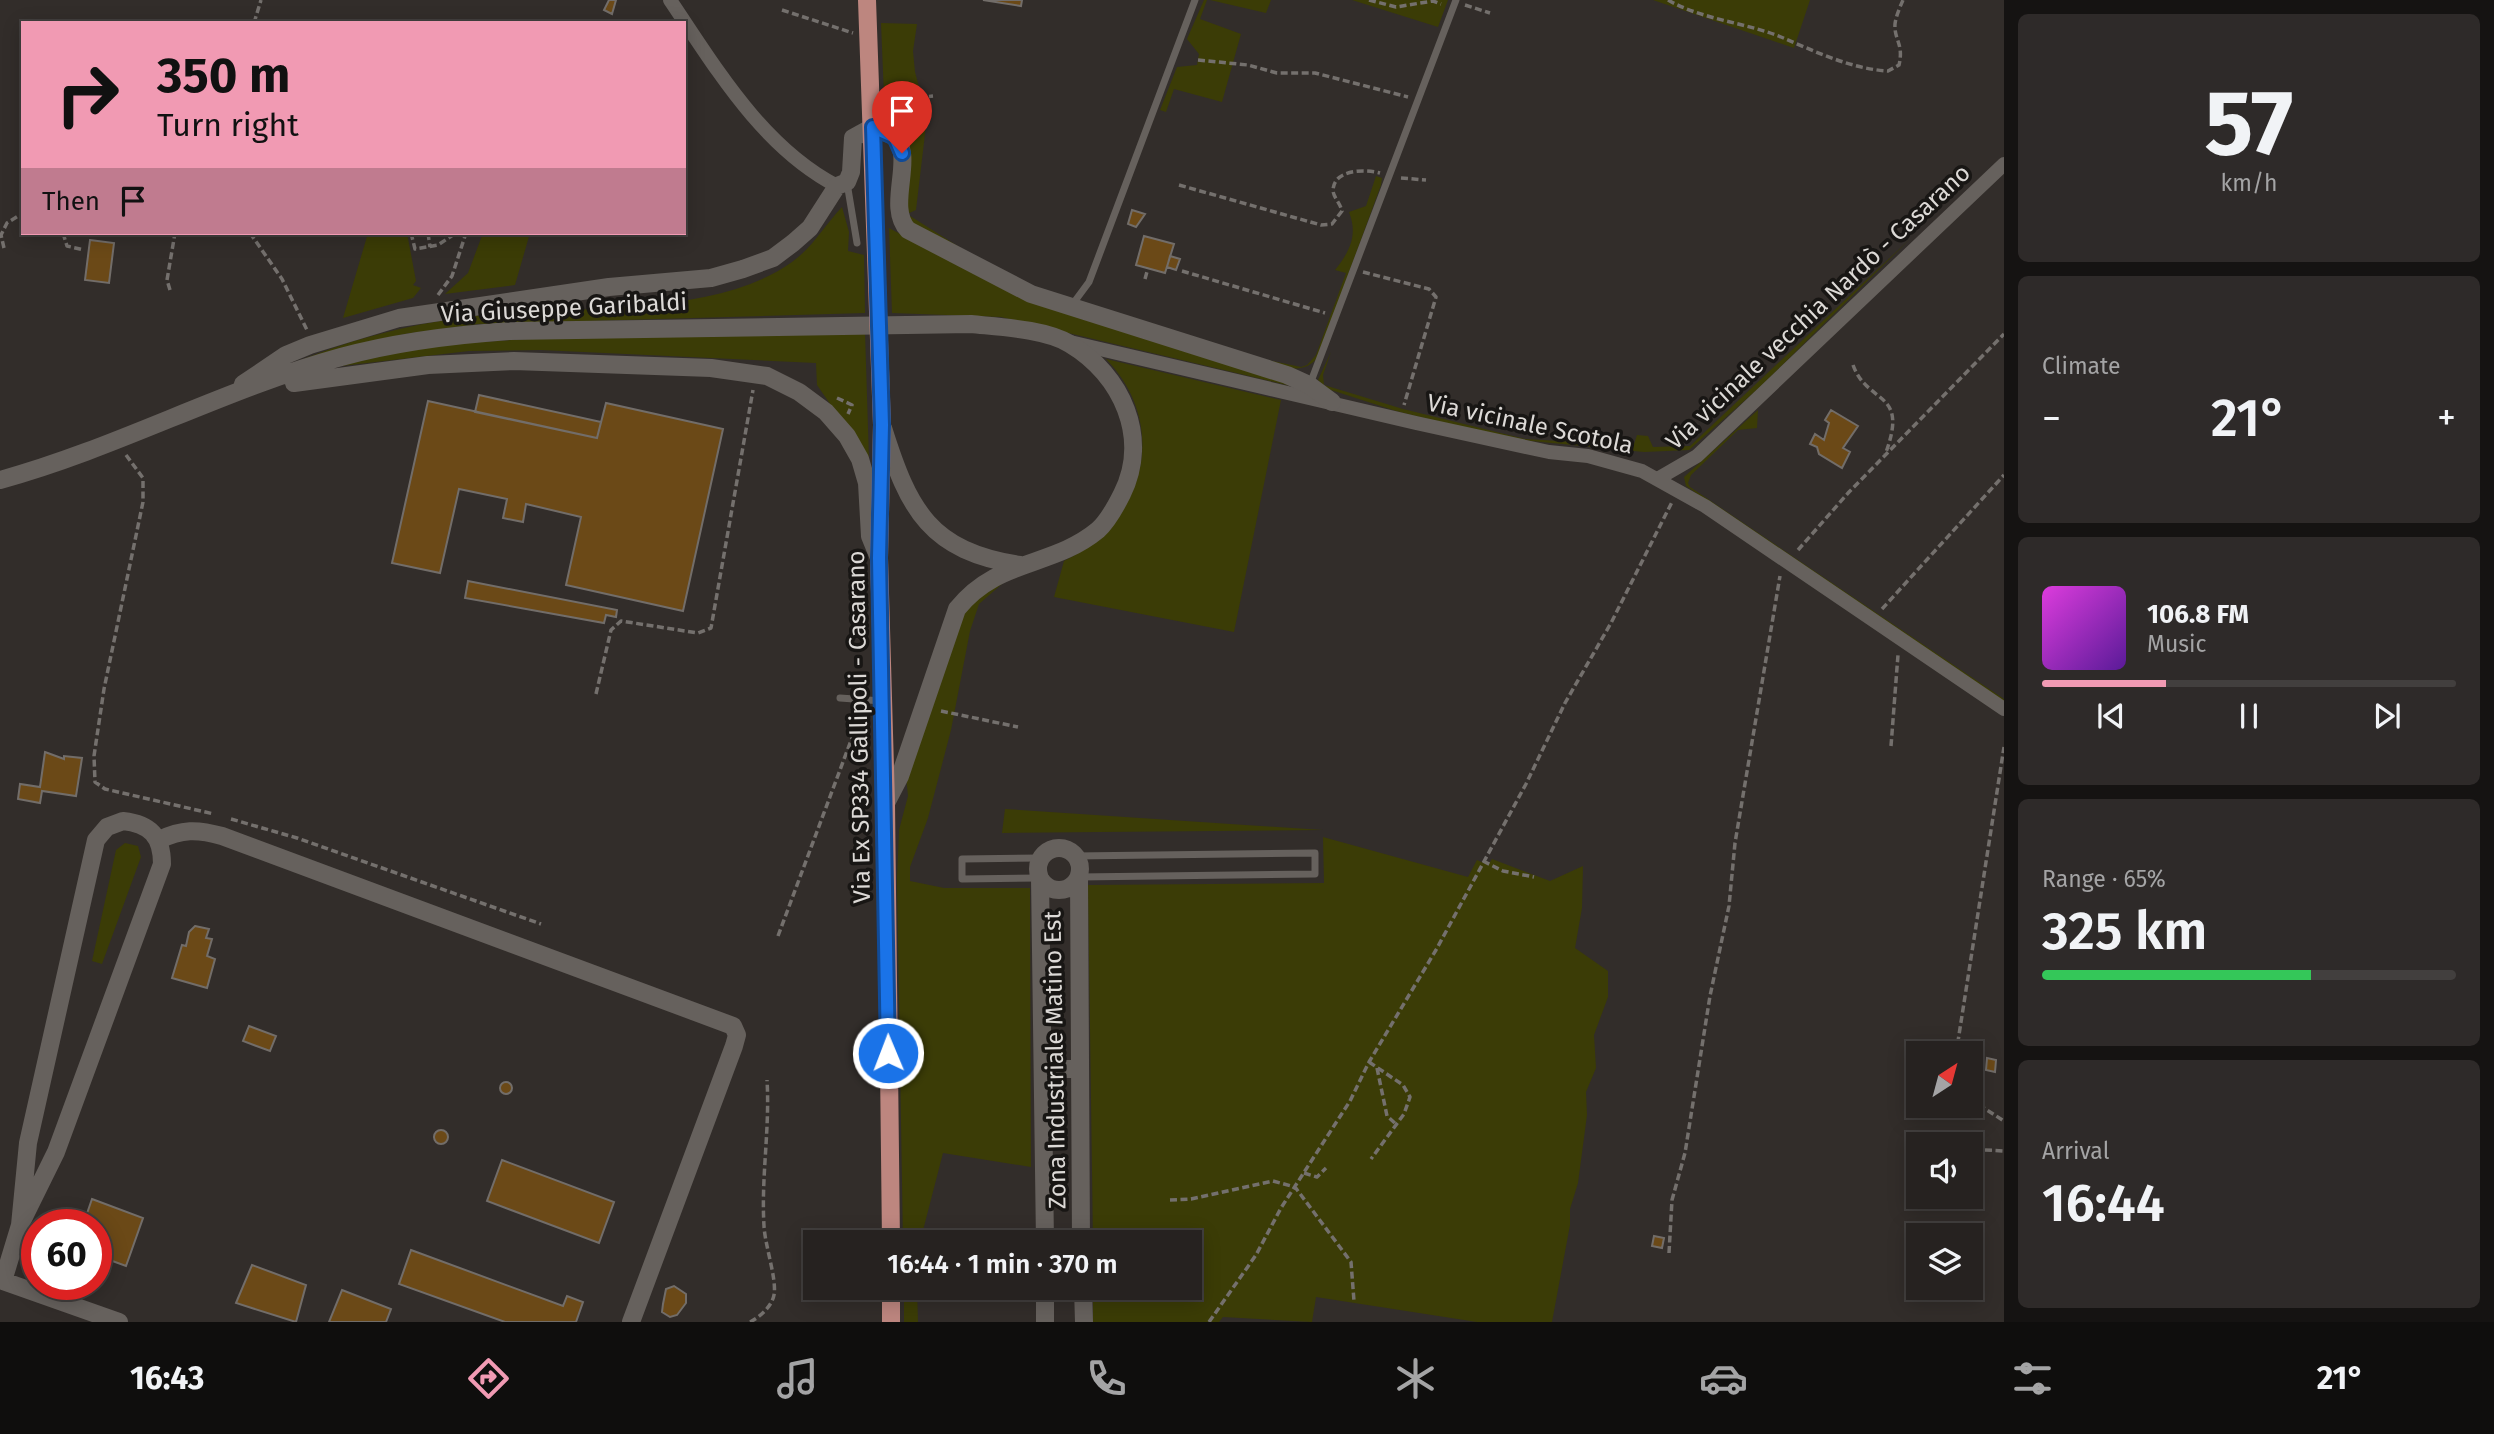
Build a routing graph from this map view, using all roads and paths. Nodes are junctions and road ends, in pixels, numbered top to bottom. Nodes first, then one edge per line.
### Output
1 (261, 0) edge
2 (670, 0) edge
3 (867, 0) edge
4 (1195, 0) edge
5 (1369, 0) edge
6 (1456, 0) edge
7 (1668, 0) edge
8 (1903, 0) edge
9 (1453, 8) junction
10 (782, 10) dead end
11 (1490, 13) dead end
12 (255, 21) edge
13 (685, 21) edge
14 (686, 22) edge
15 (869, 37) junction
16 (1198, 60) dead end
17 (872, 87) junction
18 (933, 96) dead end
19 (1418, 102) junction
20 (873, 127) junction
21 (2004, 164) edge
22 (1390, 175) junction
23 (1426, 180) dead end
24 (842, 184) junction
25 (1179, 185) dead end
26 (21, 214) edge
27 (64, 235) edge
28 (176, 235) edge
29 (251, 235) edge
30 (412, 235) edge
31 (428, 235) edge
32 (452, 235) edge
33 (467, 235) edge
34 (857, 243) dead end
35 (430, 247) junction
36 (4, 248) dead end
37 (84, 250) dead end
38 (1148, 268) dead end
39 (1182, 271) dead end
40 (1354, 271) junction
41 (1145, 279) dead end
42 (170, 290) dead end
43 (431, 301) dead end
44 (1069, 308) junction
45 (1337, 317) junction
46 (2004, 334) edge
47 (1069, 342) junction
48 (310, 345) junction
49 (1853, 365) dead end
50 (756, 374) junction
51 (1310, 385) junction
52 (229, 395) junction
53 (1332, 402) junction
54 (1401, 419) junction
55 (882, 425) junction
56 (116, 443) junction
57 (1884, 457) junction
58 (2004, 475) edge
59 (1659, 478) junction
60 (0, 480) edge
61 (1678, 489) junction
62 (879, 558) junction
63 (1786, 561) junction
64 (1020, 565) junction
65 (1874, 618) junction
66 (1898, 635) junction
67 (596, 694) dead end
68 (840, 698) dead end
69 (874, 702) junction
70 (922, 707) junction
71 (2004, 709) edge
72 (1018, 727) dead end
73 (1891, 746) dead end
74 (2004, 747) edge
75 (886, 803) junction
76 (159, 840) junction
77 (1075, 856) junction
78 (1041, 858) junction
79 (1483, 861) junction
80 (1079, 877) junction
81 (1534, 877) dead end
82 (1040, 878) junction
83 (541, 924) dead end
84 (778, 936) dead end
85 (1958, 1041) edge
86 (1369, 1062) junction
87 (1377, 1068) junction
88 (1043, 1069) junction
89 (1079, 1069) junction
90 (767, 1080) dead end
91 (1983, 1107) edge
92 (2004, 1121) edge
93 (1397, 1125) junction
94 (1985, 1150) dead end
95 (2004, 1151) edge
96 (1371, 1160) dead end
97 (1326, 1168) dead end
98 (1304, 1173) junction
99 (1295, 1187) junction
100 (1170, 1200) dead end
101 (20, 1225) junction
102 (891, 1230) edge
103 (1045, 1230) edge
104 (1082, 1230) edge
105 (1669, 1253) dead end
106 (2, 1280) edge
107 (891, 1300) edge
108 (1045, 1300) edge
109 (1083, 1300) edge
110 (1354, 1301) dead end
111 (120, 1322) edge
112 (631, 1322) edge
113 (750, 1322) edge
114 (891, 1322) edge
115 (1045, 1322) edge
116 (1084, 1322) edge
117 (1209, 1322) edge

1 - 12 path
2 - 13 street
3 - 15 main road, Via Ex SP334 Gallipoli - Casarano
4 - 44 lane
5 - 9 path
6 - 9 lane
7 - 8 path
9 - 11 path
9 - 19 lane
10 - 15 path
14 - 24 street
15 - 17 main road, Via Ex SP334 Gallipoli - Casarano
16 - 19 path
17 - 18 path
17 - 20 main road, Via Ex SP334 Gallipoli - Casarano
19 - 22 lane
20 - 24 main road
20 - 44 main road
20 - 55 main road, Via Ex SP334 Gallipoli - Casarano
21 - 59 street, Via vicinale vecchia Nardò - Casarano
22 - 23 path
22 - 25 path
22 - 40 lane
24 - 34 lane
24 - 48 main road
26 - 36 path
27 - 37 path
28 - 42 path
29 - 48 path
30 - 35 path
31 - 35 path
32 - 35 path
33 - 43 path
38 - 41 path
39 - 45 path
40 - 45 lane
40 - 54 path
44 - 51 main road
45 - 51 lane
46 - 57 path
47 - 52 main road, Via Giuseppe Garibaldi
47 - 53 street, Via vicinale Scotola
47 - 64 main road
48 - 52 main road
49 - 57 path
50 - 52 main road
50 - 62 main road
50 - 67 path
51 - 53 main road
52 - 56 main road, Via Giuseppe Garibaldi
53 - 54 street, Via vicinale Scotola
54 - 59 street, Via vicinale Scotola
55 - 62 main road, Via Ex SP334 Gallipoli - Casarano
55 - 64 main road
56 - 60 main road, Via Giuseppe Garibaldi
56 - 83 path
57 - 63 path
58 - 65 path
59 - 61 street, Via vicinale Scotola
61 - 63 street, Via vicinale Scotola
61 - 79 path
62 - 69 main road, Via Ex SP334 Gallipoli - Casarano
63 - 65 street, Via vicinale Scotola
63 - 105 path
64 - 70 main road
65 - 66 street, Via vicinale Scotola
66 - 71 street, Via vicinale Scotola
66 - 73 path
68 - 69 lane
69 - 75 main road, Via Ex SP334 Gallipoli - Casarano
69 - 84 path
70 - 72 path
70 - 75 main road
74 - 85 path
75 - 102 main road, Via Ex SP334 Gallipoli - Casarano
76 - 101 main road
76 - 101 main road
76 - 112 main road
77 - 78 main road
77 - 80 main road, Zona Industriale Matino Est
77 - 80 lane
78 - 82 main road, Zona Industriale Matino Est
78 - 82 lane
79 - 81 path
79 - 86 path
80 - 82 main road, Zona Industriale Matino Est
80 - 89 main road, Zona Industriale Matino Est
82 - 88 main road, Zona Industriale Matino Est
86 - 87 path
86 - 98 path
87 - 93 path
87 - 93 path
88 - 89 main road
88 - 103 main road, Zona Industriale Matino Est
89 - 104 main road, Zona Industriale Matino Est
90 - 113 path
91 - 92 path
93 - 96 path
94 - 95 path
97 - 98 path
98 - 99 path
99 - 100 path
99 - 110 path
99 - 117 path
101 - 106 main road
106 - 111 main road
107 - 114 main road
108 - 115 main road
109 - 116 main road

